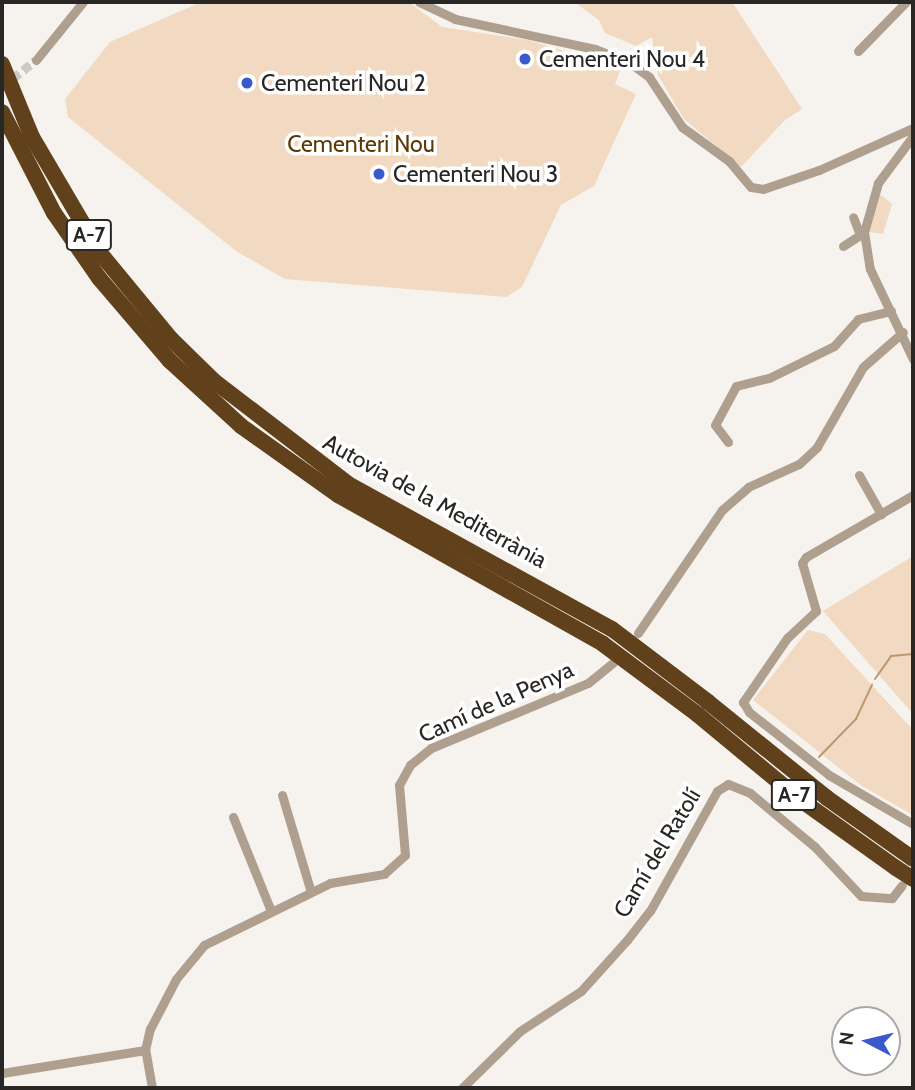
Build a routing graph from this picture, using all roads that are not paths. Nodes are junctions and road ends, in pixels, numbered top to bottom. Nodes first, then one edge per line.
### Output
1 (83, 2) edge
2 (419, 2) edge
3 (906, 2) edge
4 (858, 51) dead end
5 (36, 60) tunnel mouth
6 (2, 64) edge
7 (2, 112) edge
8 (913, 128) edge
9 (913, 136) edge
10 (853, 217) dead end
11 (860, 235) junction
12 (864, 245) junction
13 (843, 246) dead end
14 (891, 311) junction
15 (903, 332) junction
16 (913, 359) edge
17 (209, 387) junction
18 (728, 442) dead end
19 (859, 475) dead end
20 (913, 495) edge
21 (881, 514) junction
22 (638, 633) dead end
23 (613, 663) dead end
24 (703, 708) junction
25 (282, 795) dead end
26 (233, 817) dead end
27 (913, 824) edge
28 (909, 856) edge
29 (904, 885) edge
30 (311, 892) junction
31 (271, 911) junction
32 (145, 1050) junction
33 (2, 1073) edge
34 (152, 1088) edge
35 (462, 1088) edge

1 - 5 street
2 - 8 street
3 - 4 street
6 - 17 highway, Autovia de la Mediterrània / A-7
7 - 17 highway, Autovia de la Mediterrània / A-7
9 - 12 street
10 - 11 street
11 - 12 street
11 - 13 street
12 - 14 street
14 - 15 street
14 - 18 street
15 - 16 street
15 - 22 street
17 - 24 highway, Autovia de la Mediterrània / A-7, bridge
19 - 21 street
20 - 21 street
21 - 27 street
23 - 30 street, Camí de la Penya
24 - 28 highway, Autovia de la Mediterrània / A-7
24 - 29 highway, Autovia de la Mediterrània / A-7, bridge
25 - 30 street
26 - 31 street
29 - 35 street, Camí del Ratolí
30 - 31 street, Camí de la Penya
31 - 32 street, Camí de la Penya
32 - 33 street
32 - 34 street

